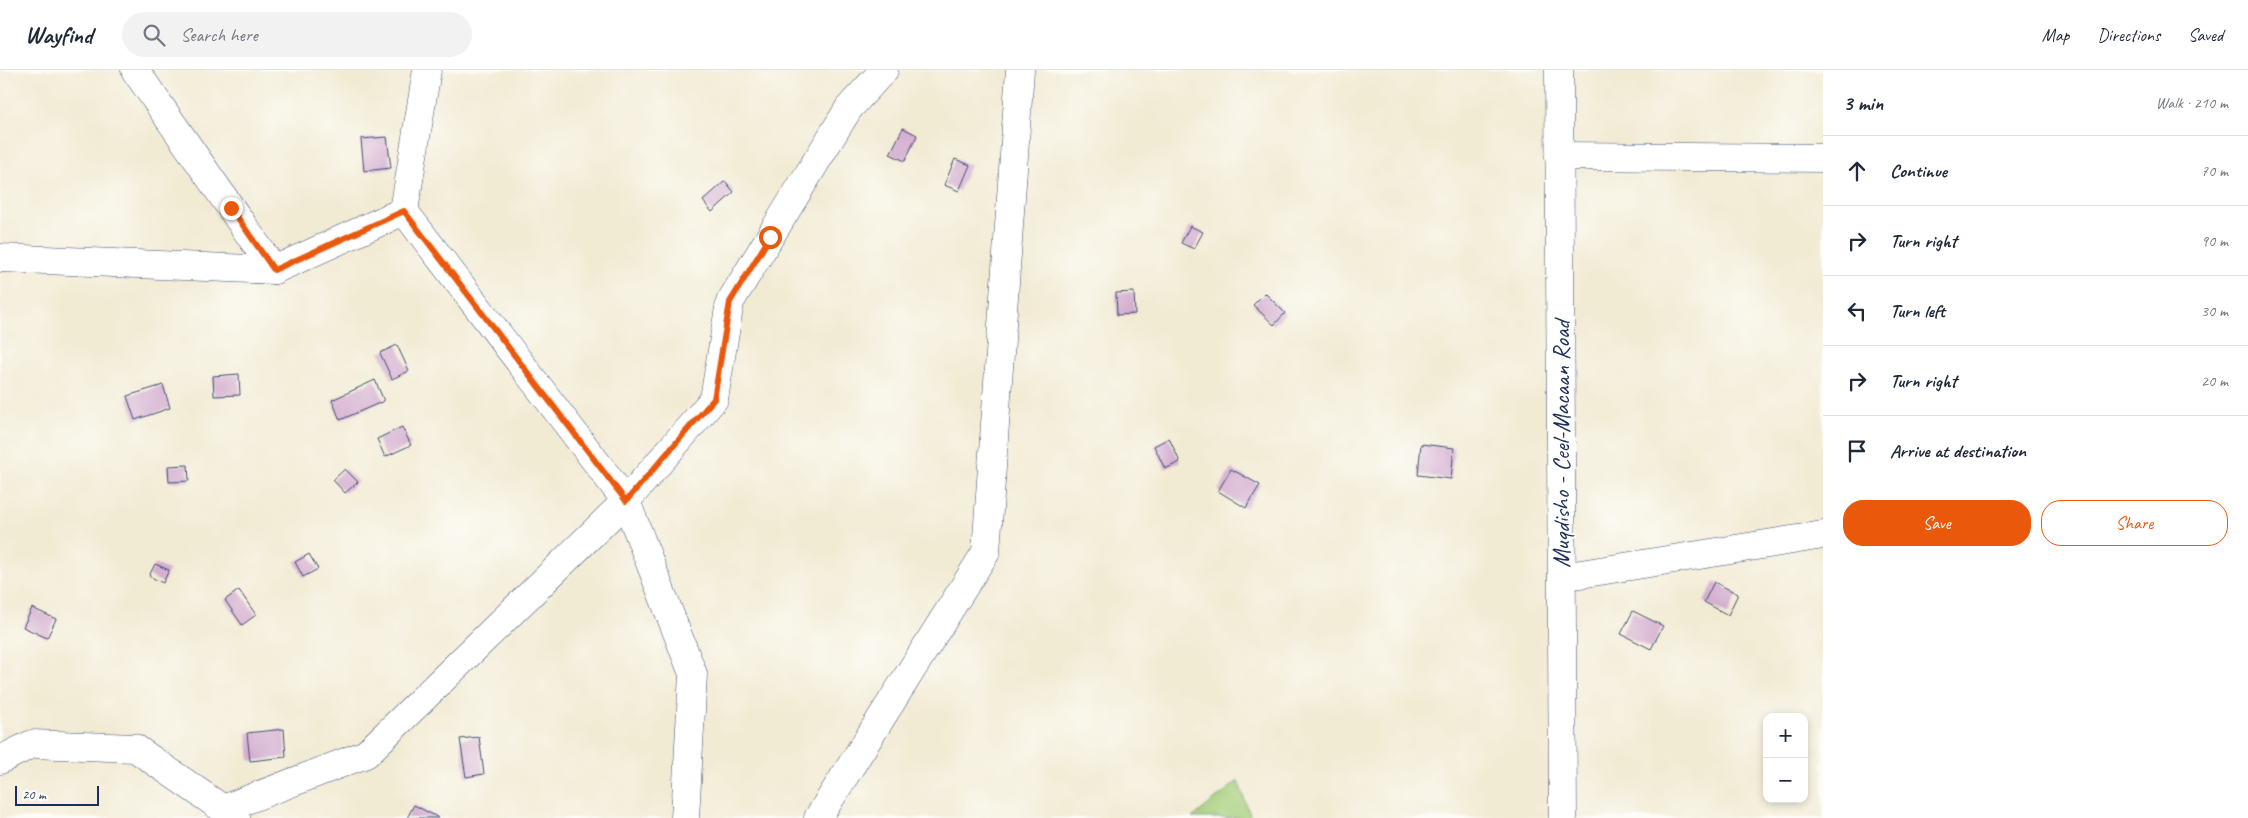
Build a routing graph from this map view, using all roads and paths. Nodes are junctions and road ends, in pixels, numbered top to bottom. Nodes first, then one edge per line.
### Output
1 (135, 70) edge
2 (427, 70) edge
3 (884, 70) edge
4 (1020, 70) edge
5 (1559, 70) edge
6 (1559, 156) junction
7 (1823, 158) edge
8 (404, 211) junction
9 (0, 258) edge
10 (274, 270) junction
11 (626, 501) junction
12 (1823, 535) edge
13 (1562, 577) junction
14 (0, 760) edge
15 (229, 813) edge
16 (685, 818) edge
17 (818, 818) edge
18 (1563, 818) edge

1 - 10 street
2 - 8 street
3 - 11 street
4 - 17 street
5 - 6 street, Muqdisho - Ceel-Macaan Road
6 - 7 street
6 - 13 street, Muqdisho - Ceel-Macaan Road
8 - 10 street
8 - 11 street
9 - 10 street
11 - 15 street
11 - 16 street
12 - 13 street
13 - 18 street, Muqdisho - Ceel-Macaan Road
14 - 15 street

